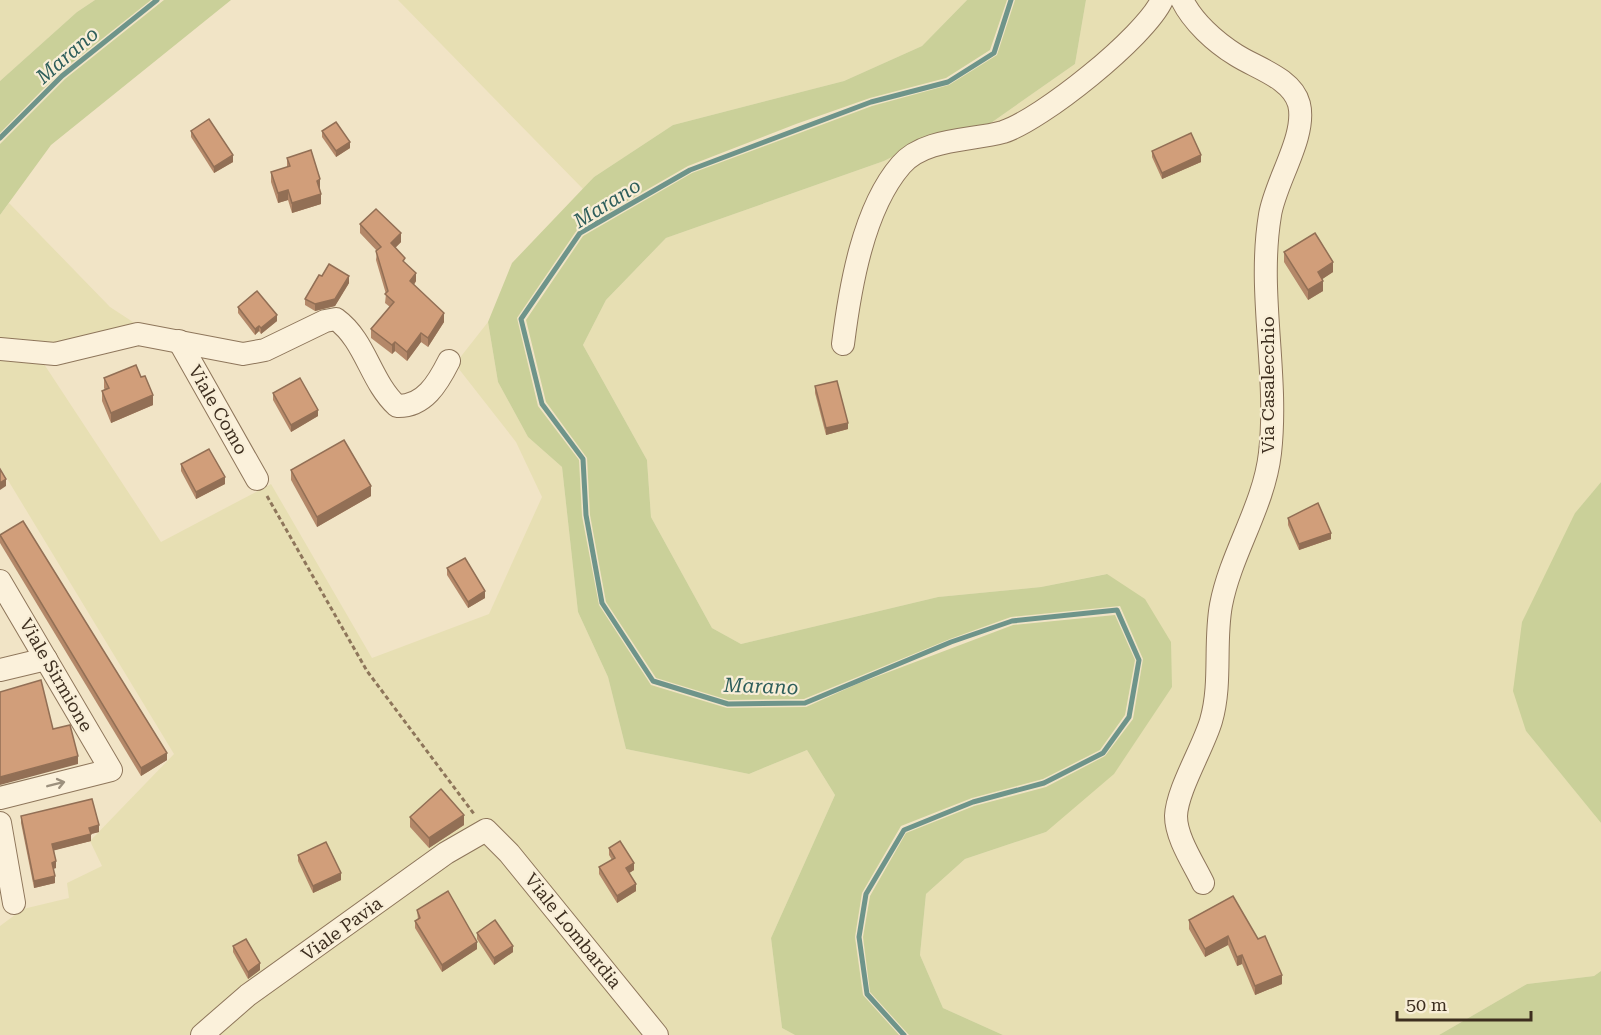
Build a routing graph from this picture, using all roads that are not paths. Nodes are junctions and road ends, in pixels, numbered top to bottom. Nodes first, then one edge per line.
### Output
1 (1162, 0) edge
2 (1182, 0) edge
3 (179, 341) junction
4 (843, 344) dead end
5 (0, 349) edge
6 (449, 361) dead end
7 (257, 479) road end
8 (0, 580) edge
9 (46, 659) junction
10 (0, 670) edge
11 (0, 798) edge
12 (0, 823) edge
13 (486, 830) joint
14 (1203, 883) dead end
15 (14, 903) dead end
16 (202, 1035) edge
17 (657, 1035) edge

1 - 4 street
2 - 14 street, Via Casalecchio
3 - 5 street, Viale Como
3 - 6 street, Viale Como
3 - 7 street, Viale Como
8 - 9 street, Viale Sirmione
9 - 10 street
11 -> 9 street, Viale Sirmione
12 - 15 street
13 - 16 street, Viale Pavia
13 - 17 street, Viale Lombardia

